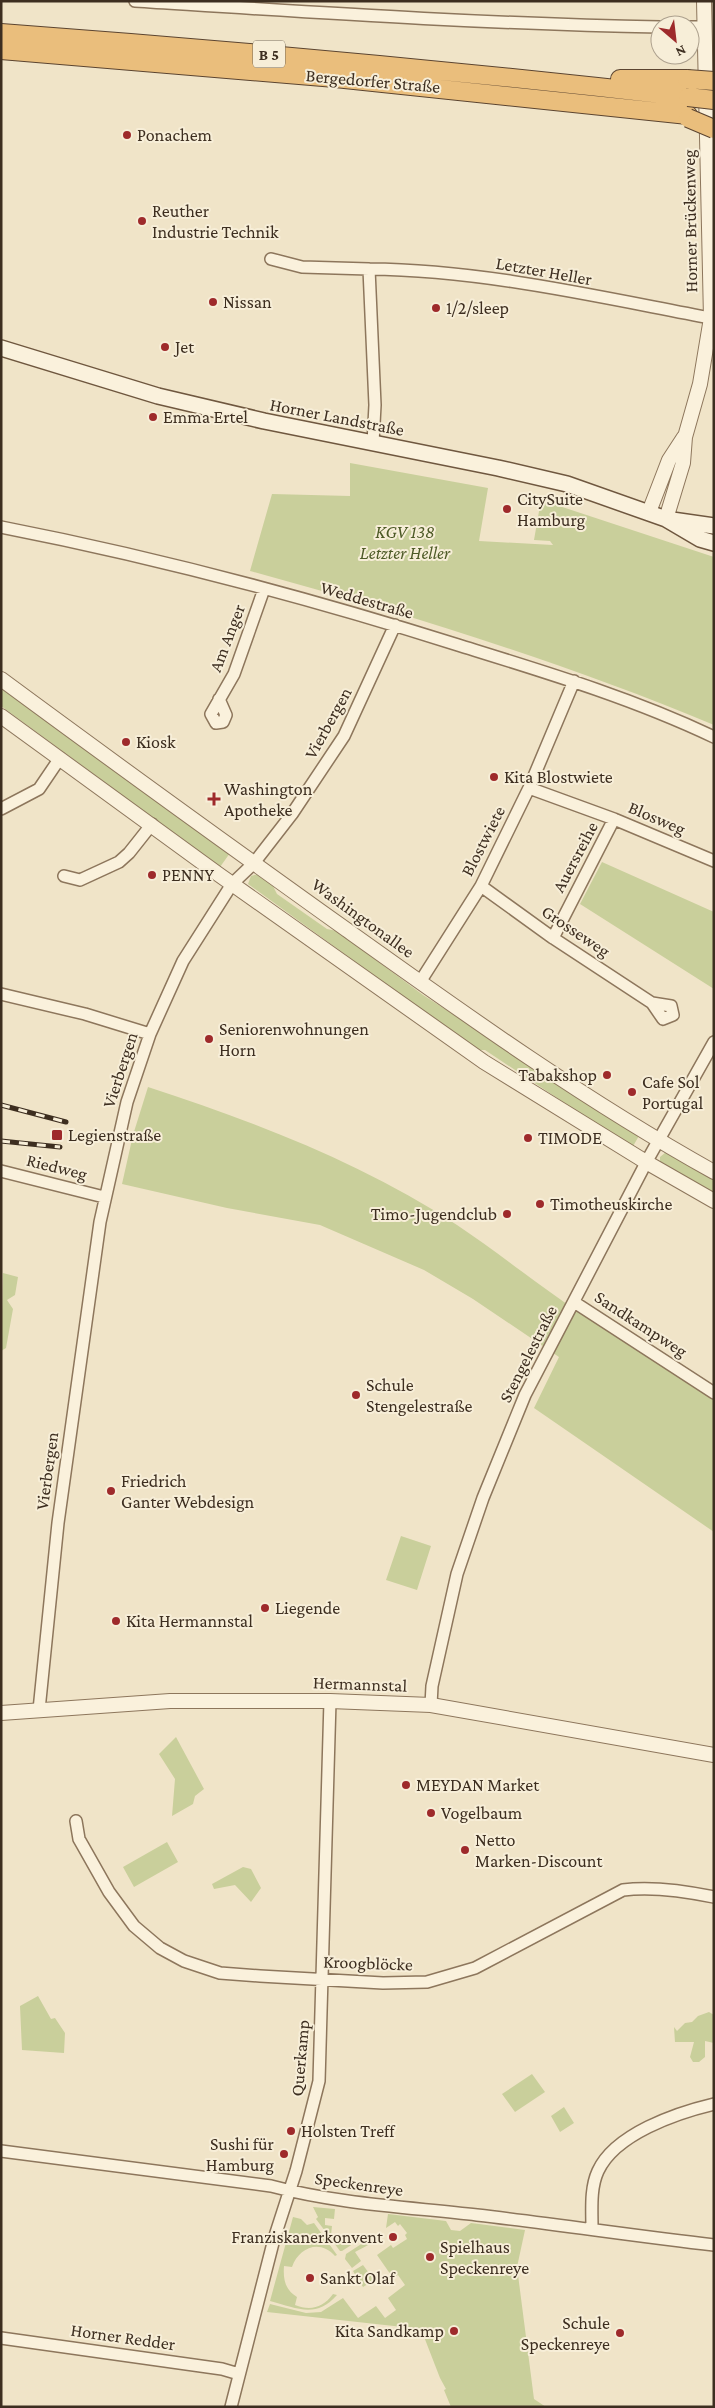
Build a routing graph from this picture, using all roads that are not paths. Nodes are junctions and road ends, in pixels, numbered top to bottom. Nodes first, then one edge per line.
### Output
1 (134, 1) edge
2 (704, 1) edge
3 (700, 16) edge
4 (650, 27) edge
5 (1, 34) edge
6 (1, 50) edge
7 (699, 65) edge
8 (714, 81) edge
9 (687, 88) junction
10 (714, 100) edge
11 (684, 116) junction
12 (714, 118) edge
13 (714, 129) edge
14 (271, 259) dead end
15 (369, 269) junction
16 (711, 326) edge
17 (1, 348) edge
18 (685, 437) junction
19 (373, 443) junction
20 (649, 512) junction
21 (666, 519) junction
22 (714, 526) edge
23 (1, 527) edge
24 (714, 543) edge
25 (264, 589) junction
26 (395, 625) junction
27 (1, 679) edge
28 (574, 681) junction
29 (220, 699) dead end
30 (1, 716) edge
31 (714, 737) edge
32 (60, 758) junction
33 (529, 788) junction
34 (1, 808) edge
35 (614, 819) junction
36 (152, 824) junction
37 (714, 861) edge
38 (254, 863) junction
39 (64, 876) dead end
40 (232, 884) junction
41 (480, 886) junction
42 (553, 938) junction
43 (420, 982) junction
44 (1, 994) edge
45 (652, 1003) dead end
46 (150, 1034) junction
47 (714, 1042) edge
48 (658, 1141) junction
49 (646, 1162) junction
50 (1, 1171) edge
51 (714, 1172) edge
52 (104, 1197) junction
53 (714, 1201) edge
54 (574, 1302) junction
55 (714, 1392) edge
56 (330, 1701) junction
57 (431, 1705) junction
58 (39, 1710) junction
59 (1, 1713) edge
60 (714, 1754) edge
61 (76, 1822) dead end
62 (714, 1897) edge
63 (322, 1980) junction
64 (714, 2104) edge
65 (1, 2151) edge
66 (290, 2191) junction
67 (592, 2228) junction
68 (714, 2245) edge
69 (1, 2338) edge
70 (239, 2374) junction
71 (230, 2407) edge

1 - 4 street
2 - 3 street, Horner Brückenweg
5 - 9 highway, B 5
6 - 11 highway, Bergedorfer Straße / B 5
7 - 16 street, Horner Brückenweg
8 - 9 highway, bridge
9 - 10 highway, B 5, bridge
11 - 12 highway, Bergedorfer Straße / B 5
11 - 13 highway, bridge
14 - 15 street, Letzter Heller
15 - 16 street, Letzter Heller
15 - 19 street
16 - 18 street, Horner Brückenweg
17 - 19 main road, Horner Landstraße
18 - 20 street, Horner Brückenweg
18 - 21 street, Horner Brückenweg
19 - 20 main road, Horner Landstraße
20 - 21 main road, Horner Landstraße
21 - 22 main road, Horner Landstraße
21 - 24 main road, Horner Landstraße
23 - 25 street, Weddestraße
25 - 26 street, Weddestraße
25 - 29 street, Am Anger
26 - 28 street, Weddestraße
26 - 38 street, Vierbergen
27 - 38 street, Washingtonallee
28 - 31 street, Weddestraße
28 - 33 street, Blostwiete
30 - 32 street
32 - 34 street
32 - 36 street
33 - 35 street, Blosweg
33 - 41 street, Blostwiete
35 - 37 street, Blosweg
35 - 42 street, Auersreihe
36 - 39 street
36 - 40 street
38 - 40 street, Vierbergen
38 - 43 street, Washingtonallee
40 - 46 street, Vierbergen
40 - 49 street
41 - 42 street, Grosseweg
41 - 43 street, Blostwiete
42 - 45 street, Grosseweg
43 - 48 street, Washingtonallee
44 - 46 street
46 - 52 street, Vierbergen
47 - 48 street, Stengelestraße
48 - 49 street, Stengelestraße
48 - 51 street, Washingtonallee
49 - 53 street
49 - 54 street, Stengelestraße
50 - 52 street, Riedweg
52 - 58 street, Vierbergen
54 - 55 street, Sandkampweg
54 - 57 street, Stengelestraße
56 - 57 street, Hermannstal
56 - 58 street, Hermannstal
56 - 63 street, Querkamp
57 - 60 street, Hermannstal
58 - 59 street, Hermannstal
61 - 63 street, Kroogblöcke
62 - 63 street, Kroogblöcke
63 - 66 street, Querkamp
64 - 67 street
65 - 66 street, Speckenreye
66 - 67 street, Speckenreye
66 - 70 street, Querkamp
67 - 68 street, Speckenreye
69 - 70 street, Horner Redder
70 - 71 street, Querkamp

